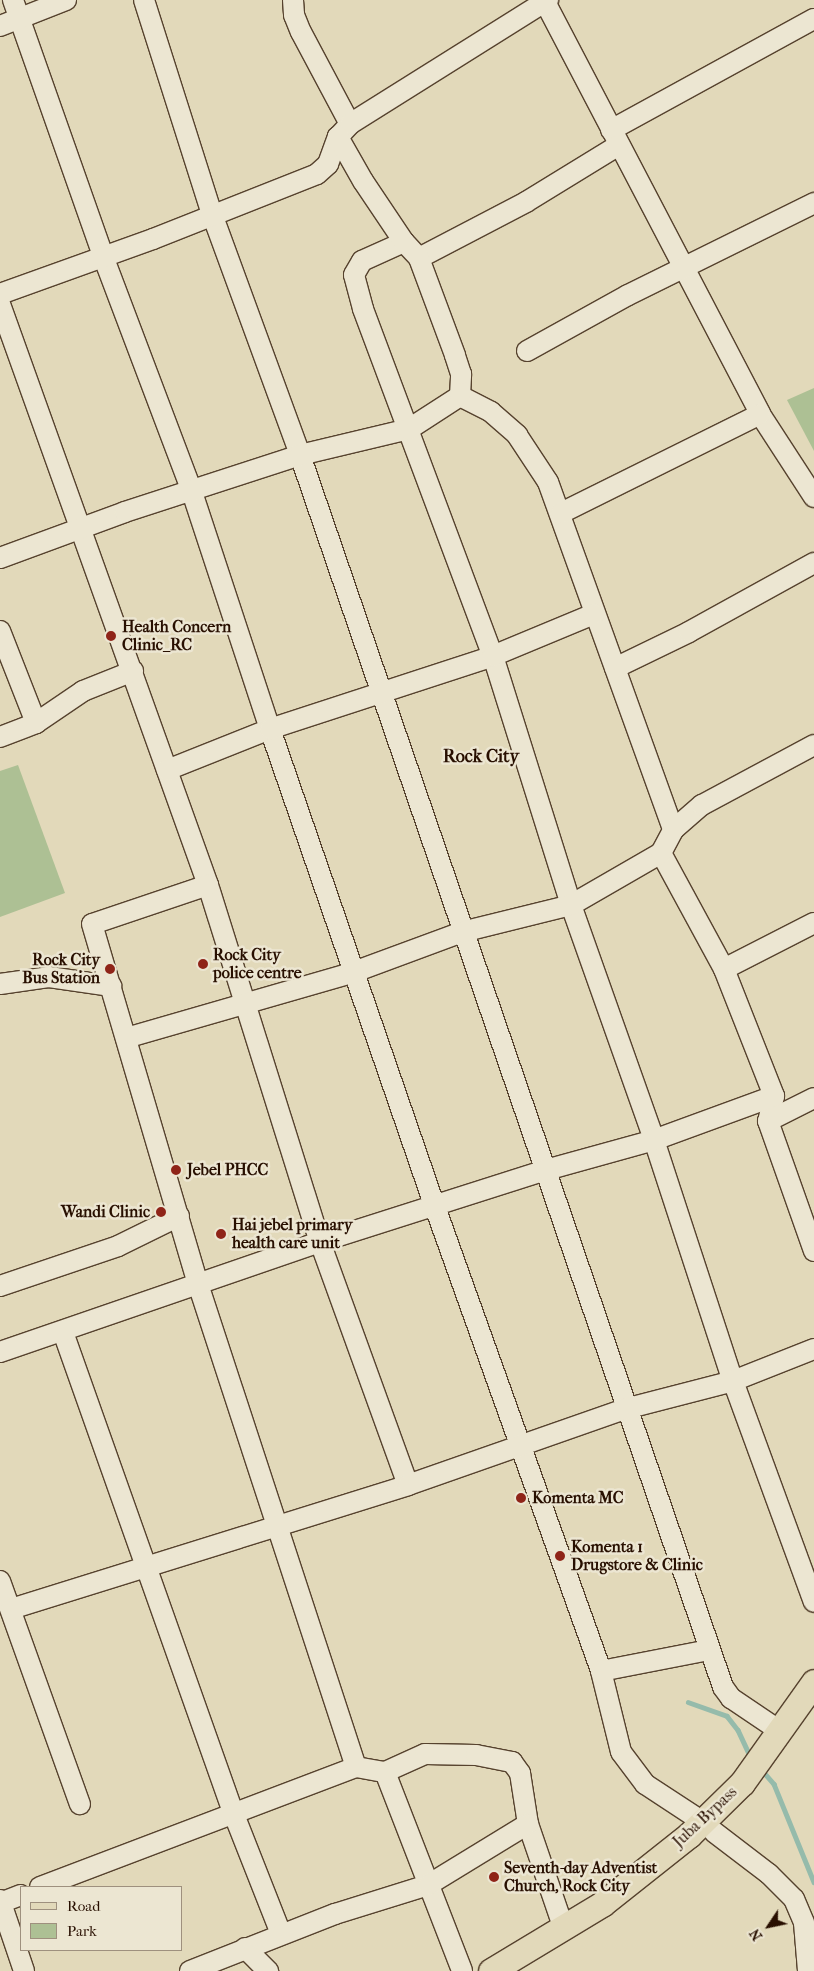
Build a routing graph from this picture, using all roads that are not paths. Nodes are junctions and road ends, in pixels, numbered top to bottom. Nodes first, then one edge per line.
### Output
1 (66, 0) edge
2 (144, 0) edge
3 (292, 0) edge
4 (546, 1) edge
5 (17, 9) edge
6 (814, 19) edge
7 (0, 26) edge
8 (344, 130) junction
9 (615, 137) junction
10 (814, 203) edge
11 (212, 214) junction
12 (404, 242) junction
13 (103, 256) junction
14 (419, 258) junction
15 (684, 267) junction
16 (0, 294) edge
17 (0, 304) edge
18 (527, 351) dead end
19 (460, 396) junction
20 (760, 414) junction
21 (409, 429) junction
22 (300, 455) junction
23 (192, 492) junction
24 (814, 497) edge
25 (561, 513) junction
26 (82, 528) junction
27 (0, 558) edge
28 (814, 563) edge
29 (594, 614) junction
30 (0, 631) edge
31 (493, 656) junction
32 (615, 668) junction
33 (132, 672) junction
34 (380, 692) junction
35 (36, 723) junction
36 (270, 729) junction
37 (0, 737) edge
38 (814, 746) edge
39 (167, 770) junction
40 (673, 830) junction
41 (661, 853) junction
42 (208, 885) junction
43 (571, 905) junction
44 (814, 923) edge
45 (462, 932) junction
46 (724, 969) junction
47 (354, 972) junction
48 (0, 984) edge
49 (110, 986) junction
50 (246, 1004) junction
51 (126, 1038) junction
52 (774, 1096) junction
53 (814, 1098) edge
54 (768, 1121) junction
55 (654, 1140) junction
56 (546, 1170) junction
57 (435, 1207) junction
58 (179, 1216) junction
59 (320, 1242) junction
60 (814, 1251) edge
61 (198, 1284) junction
62 (0, 1286) edge
63 (63, 1332) junction
64 (814, 1349) edge
65 (0, 1352) edge
66 (733, 1381) junction
67 (625, 1409) junction
68 (520, 1444) junction
69 (408, 1484) junction
70 (276, 1525) junction
71 (145, 1565) junction
72 (0, 1581) edge
73 (814, 1602) edge
74 (11, 1609) junction
75 (709, 1650) junction
76 (601, 1671) junction
77 (814, 1682) edge
78 (814, 1712) edge
79 (780, 1731) junction
80 (356, 1767) junction
81 (386, 1772) junction
82 (80, 1804) dead end
83 (233, 1812) junction
84 (528, 1824) junction
85 (708, 1827) junction
86 (428, 1885) junction
87 (43, 1886) edge
88 (20, 1895) edge
89 (0, 1902) edge
90 (564, 1929) junction
91 (281, 1934) junction
92 (245, 1948) junction
93 (24, 1971) edge
94 (190, 1971) edge
95 (268, 1971) edge
96 (462, 1971) edge
97 (492, 1971) edge
98 (526, 1971) edge
99 (808, 1971) edge

1 - 5 street
2 - 11 street
3 - 8 street
4 - 8 street
4 - 9 street
5 - 7 street
5 - 13 street
6 - 9 street
8 - 11 street
8 - 12 street
9 - 14 street
9 - 15 street
10 - 15 street
11 - 13 street
11 - 22 street
12 - 14 street
12 - 21 street
13 - 16 street
13 - 23 street
14 - 19 street
15 - 18 street
15 - 20 street
17 - 26 street
19 - 21 street
19 - 25 street
20 - 24 street
20 - 25 street
21 - 22 street
21 - 31 street
22 - 23 street
22 - 34 street
23 - 26 street
23 - 36 street
25 - 29 street
26 - 27 street
26 - 33 street
28 - 32 street
29 - 31 street
29 - 32 street
30 - 35 street
31 - 34 street
31 - 43 street
32 - 40 street
33 - 35 street
33 - 39 street
34 - 36 street
34 - 45 street
35 - 37 street
36 - 39 street
36 - 47 street
38 - 40 street
39 - 42 street
40 - 41 street
41 - 43 street
41 - 46 street
42 - 49 street
42 - 50 street
43 - 45 street
43 - 55 street
44 - 46 street
45 - 47 street
45 - 56 street
46 - 52 street
47 - 50 street
47 - 57 street
48 - 49 street
49 - 51 street
50 - 51 street
50 - 59 street
51 - 58 street
52 - 54 street
52 - 55 street
53 - 54 street
54 - 60 street
55 - 56 street
55 - 66 street
56 - 57 street
56 - 67 street
57 - 59 street
57 - 68 street
58 - 61 street
58 - 62 street
59 - 61 street
59 - 69 street
61 - 63 street
61 - 70 street
63 - 65 street
63 - 71 street
64 - 66 street
66 - 67 street
66 - 73 street
67 - 68 street
67 - 75 street
68 - 69 street
68 - 76 street
69 - 70 street
70 - 71 street
70 - 80 street
71 - 74 street
71 - 83 street
72 - 74 street
74 - 82 street
75 - 76 street
75 - 79 street
76 - 85 street
77 - 79 main road, Juba Bypass
78 - 85 main road, Juba Bypass
79 - 85 main road, Juba Bypass
80 - 81 street
80 - 83 street
81 - 84 street
81 - 86 street
83 - 87 street
83 - 91 street
84 - 86 street
84 - 90 street
85 - 90 main road, Juba Bypass
85 - 98 main road, Juba Bypass
85 - 99 street
86 - 91 street
86 - 96 street
88 - 89 street
89 - 93 street
90 - 97 main road, Juba Bypass
91 - 92 street
92 - 94 street
92 - 95 street

